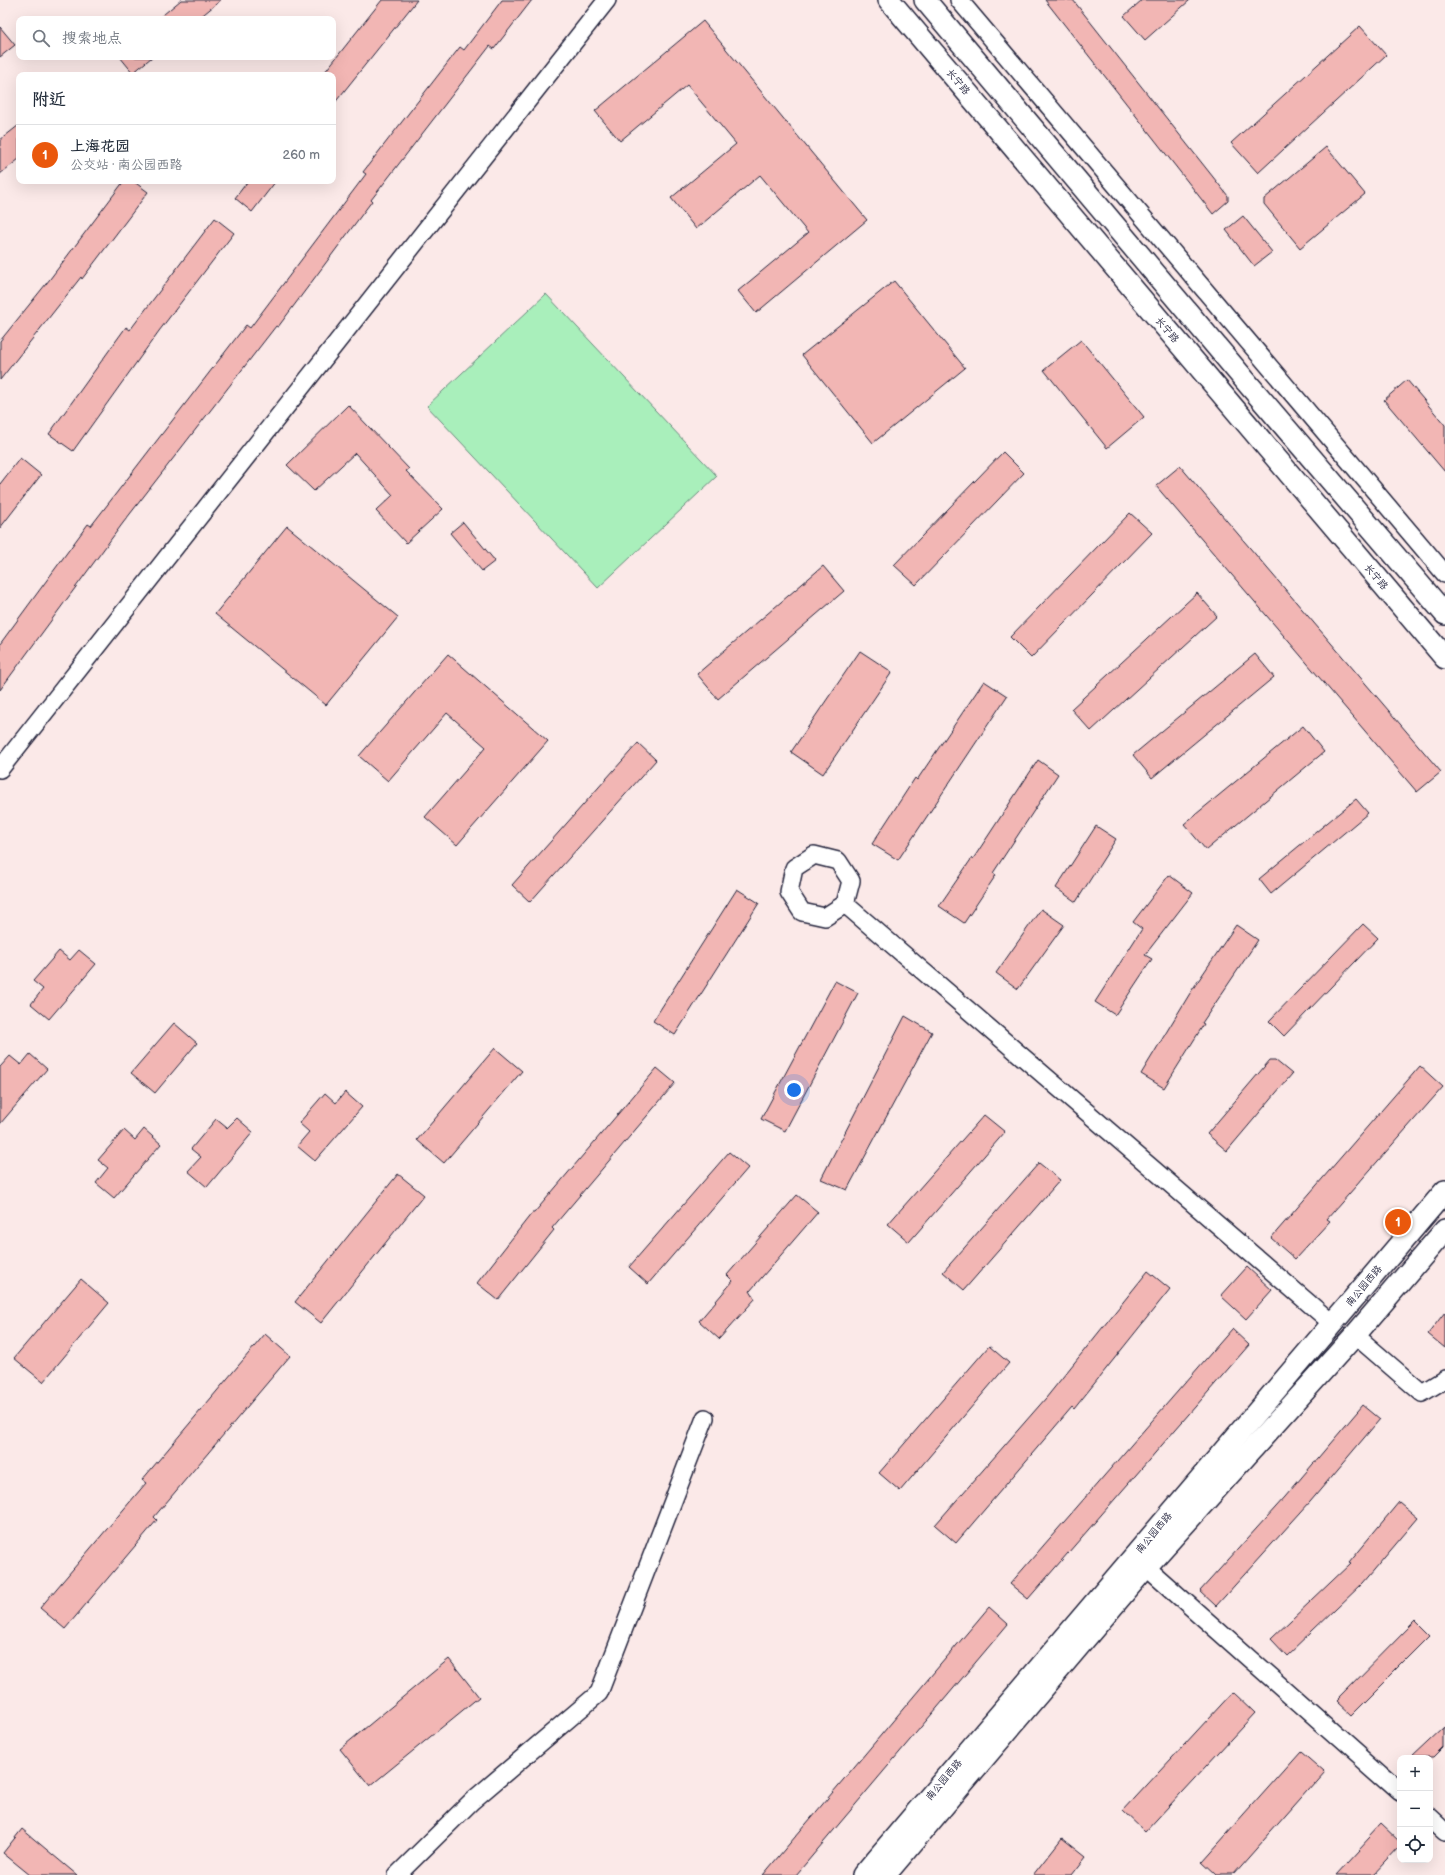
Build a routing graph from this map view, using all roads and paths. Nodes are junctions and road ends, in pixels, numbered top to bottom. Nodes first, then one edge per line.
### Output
1 (607, 0) edge
2 (889, 0) edge
3 (925, 0) edge
4 (959, 0) edge
5 (1445, 574) edge
6 (1445, 614) edge
7 (1445, 658) edge
8 (0, 769) edge
9 (846, 904) dead end
10 (1445, 1190) edge
11 (1445, 1230) edge
12 (1333, 1324) junction
13 (1355, 1335) junction
14 (1445, 1379) edge
15 (705, 1418) dead end
16 (1146, 1567) junction
17 (1399, 1791) edge
18 (1433, 1821) edge
19 (1445, 1832) edge
20 (397, 1875) edge
21 (863, 1875) edge
22 (885, 1875) edge

1 - 8 street
2 - 7 main road, 长宁路
3 - 6 main road
4 - 5 street
9 - 12 street
10 - 12 main road, 南公园西路
11 - 13 main road, 南公园西路
12 - 21 main road, 南公园西路
13 - 14 street
13 - 16 main road, 南公园西路
15 - 20 street
16 - 17 street
16 - 22 main road, 南公园西路
18 - 19 street

